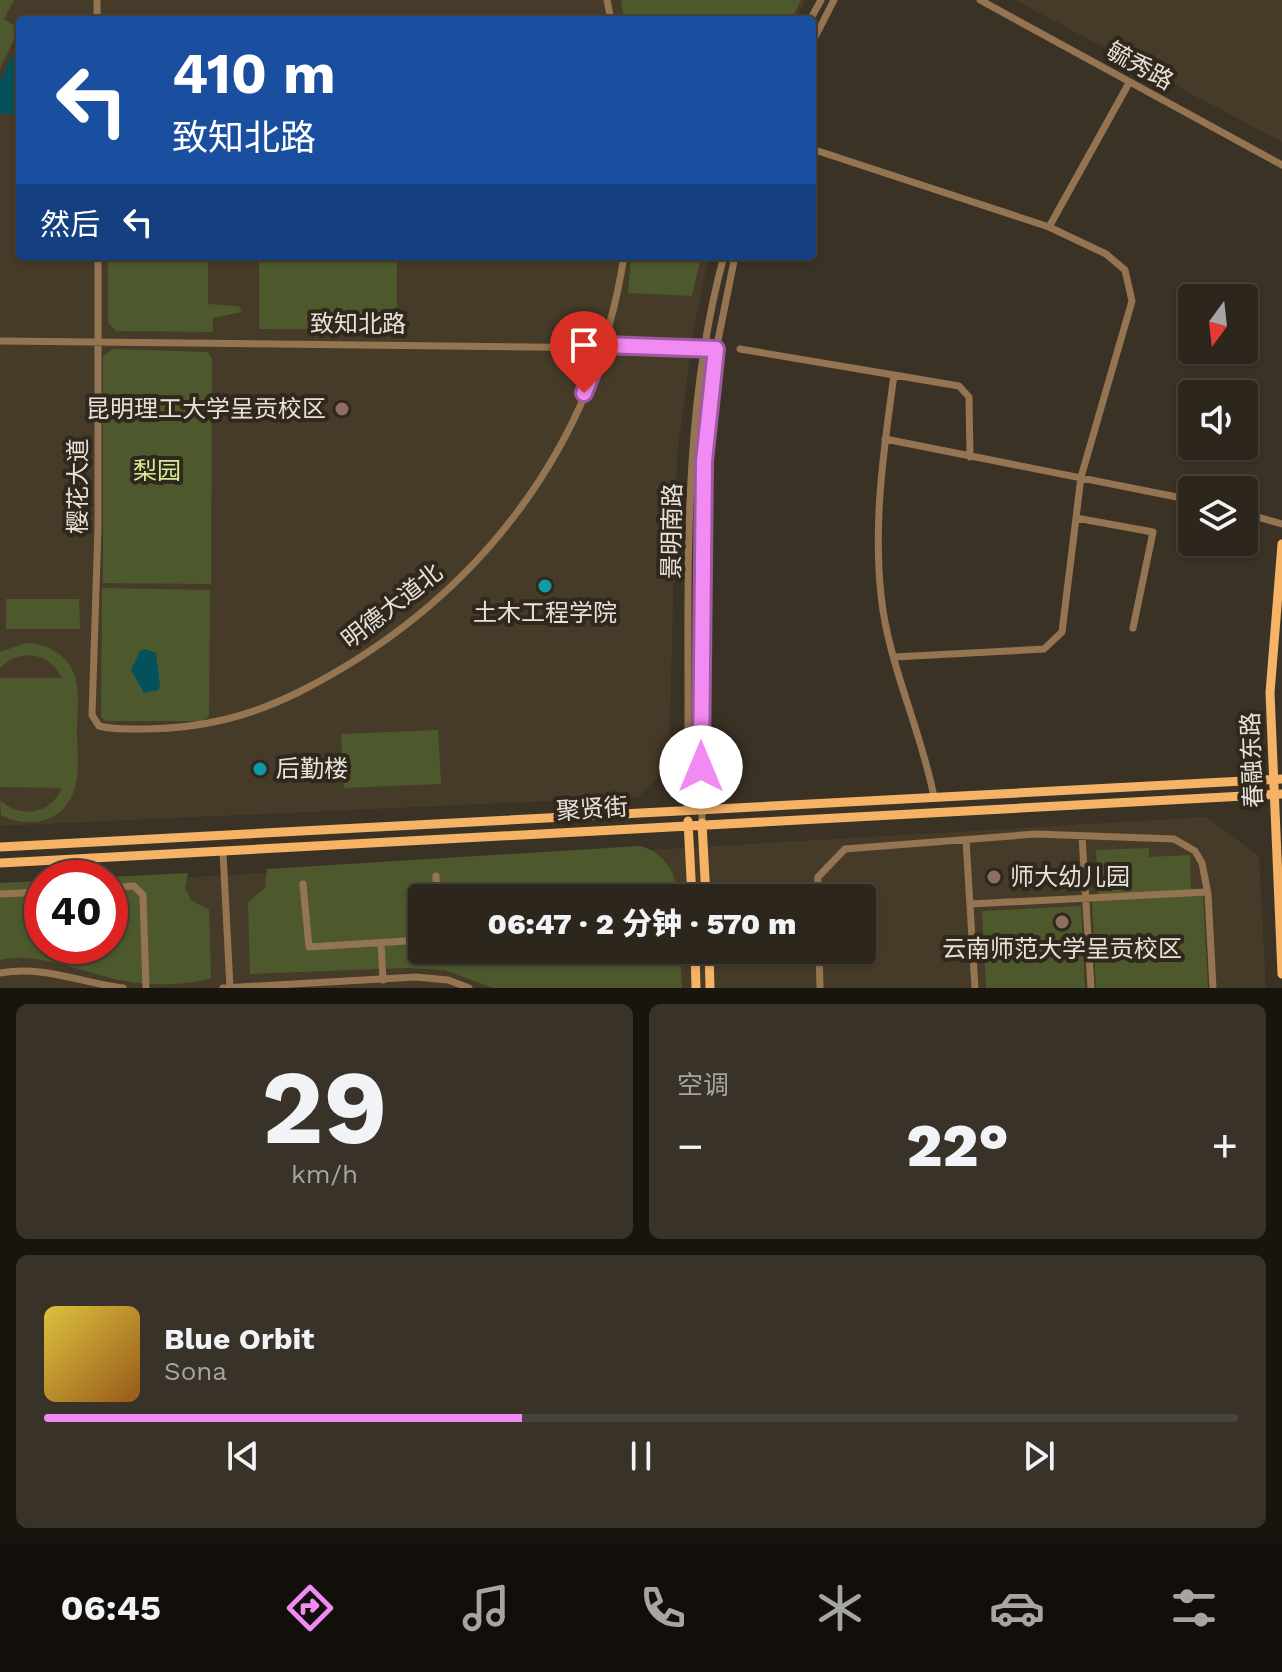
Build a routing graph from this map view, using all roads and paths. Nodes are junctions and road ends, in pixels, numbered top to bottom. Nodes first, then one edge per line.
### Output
1 (834, 0) edge
2 (980, 0) edge
3 (816, 35) edge
4 (1129, 83) junction
5 (816, 150) edge
6 (1282, 165) edge
7 (1049, 227) junction
8 (98, 260) edge
9 (623, 260) edge
10 (723, 260) edge
11 (734, 260) edge
12 (0, 341) edge
13 (98, 342) junction
14 (603, 345) junction
15 (705, 348) junction
16 (716, 349) junction
17 (740, 349) dead end
18 (894, 375) junction
19 (885, 439) junction
20 (970, 457) junction
21 (1081, 477) junction
22 (1178, 497) edge
23 (1258, 517) edge
24 (1076, 518) junction
25 (1282, 524) edge
26 (1282, 544) edge
27 (1133, 628) dead end
28 (894, 657) junction
29 (92, 715) joint
30 (1277, 779) edge
31 (1277, 794) edge
32 (934, 797) junction
33 (702, 808) junction
34 (687, 809) junction
35 (688, 823) junction
36 (702, 823) junction
37 (1082, 836) junction
38 (966, 840) junction
39 (0, 847) edge
40 (223, 852) junction
41 (0, 863) edge
42 (436, 876) dead end
43 (303, 884) dead end
44 (436, 884) edge
45 (691, 884) edge
46 (705, 884) edge
47 (818, 884) edge
48 (128, 886) edge
49 (1207, 892) junction
50 (24, 893) edge
51 (0, 894) edge
52 (1086, 900) junction
53 (970, 904) junction
54 (408, 941) edge
55 (381, 943) junction
56 (695, 964) edge
57 (709, 964) edge
58 (819, 964) edge
59 (0, 973) edge
60 (1282, 974) edge
61 (79, 978) junction
62 (383, 980) junction
63 (263, 987) edge
64 (79, 988) edge
65 (123, 988) edge
66 (146, 988) edge
67 (223, 988) edge
68 (230, 988) edge
69 (469, 988) edge
70 (696, 988) edge
71 (710, 988) edge
72 (820, 988) edge
73 (975, 988) edge
74 (1091, 988) edge
75 (1213, 988) edge

1 - 3 street
2 - 4 street, 毓秀路
4 - 6 street, 毓秀路
4 - 7 street
5 - 7 street
7 - 21 street
8 - 13 street, 樱花大道
9 - 14 street, 明德大道北
10 - 15 street, 景明南路
11 - 16 street, 景明南路
12 - 13 street, 致知北路
13 - 14 street, 致知北路
13 - 29 street, 樱花大道
14 - 15 street, 致知北路
14 - 29 street, 明德大道北
15 - 16 street, 致知北路
15 - 34 street, 景明南路
16 - 33 street, 景明南路
17 - 18 street
18 - 19 street
18 - 20 street
19 - 20 street
19 - 28 street
20 - 21 street
21 - 22 street
21 - 24 street
23 - 25 street
24 - 27 street
24 - 28 street
26 - 30 main road, 春融东路
28 - 32 street
30 - 31 main road, 春融东路
30 - 32 main road, 聚贤街
31 - 36 main road, 聚贤街
31 - 60 main road, 春融东路
32 - 33 main road, 聚贤街
33 - 34 main road, 聚贤街
33 - 36 street, 景明南路
34 - 35 main road
34 - 39 main road, 聚贤街
35 - 36 main road, 聚贤街
35 - 40 main road, 聚贤街
35 - 45 main road
36 - 46 main road
37 - 38 street
37 - 49 street
37 - 52 street
38 - 47 street
38 - 53 street
40 - 41 main road, 聚贤街
40 - 68 street
42 - 44 street
43 - 55 street
48 - 66 street
49 - 52 street
49 - 75 street
50 - 51 street
52 - 53 street
52 - 74 street
53 - 73 street
54 - 55 street
55 - 62 street
56 - 70 main road
57 - 71 main road
58 - 72 street
59 - 61 street
61 - 64 street
61 - 65 street
62 - 63 street
62 - 69 street
63 - 68 street
67 - 68 street

